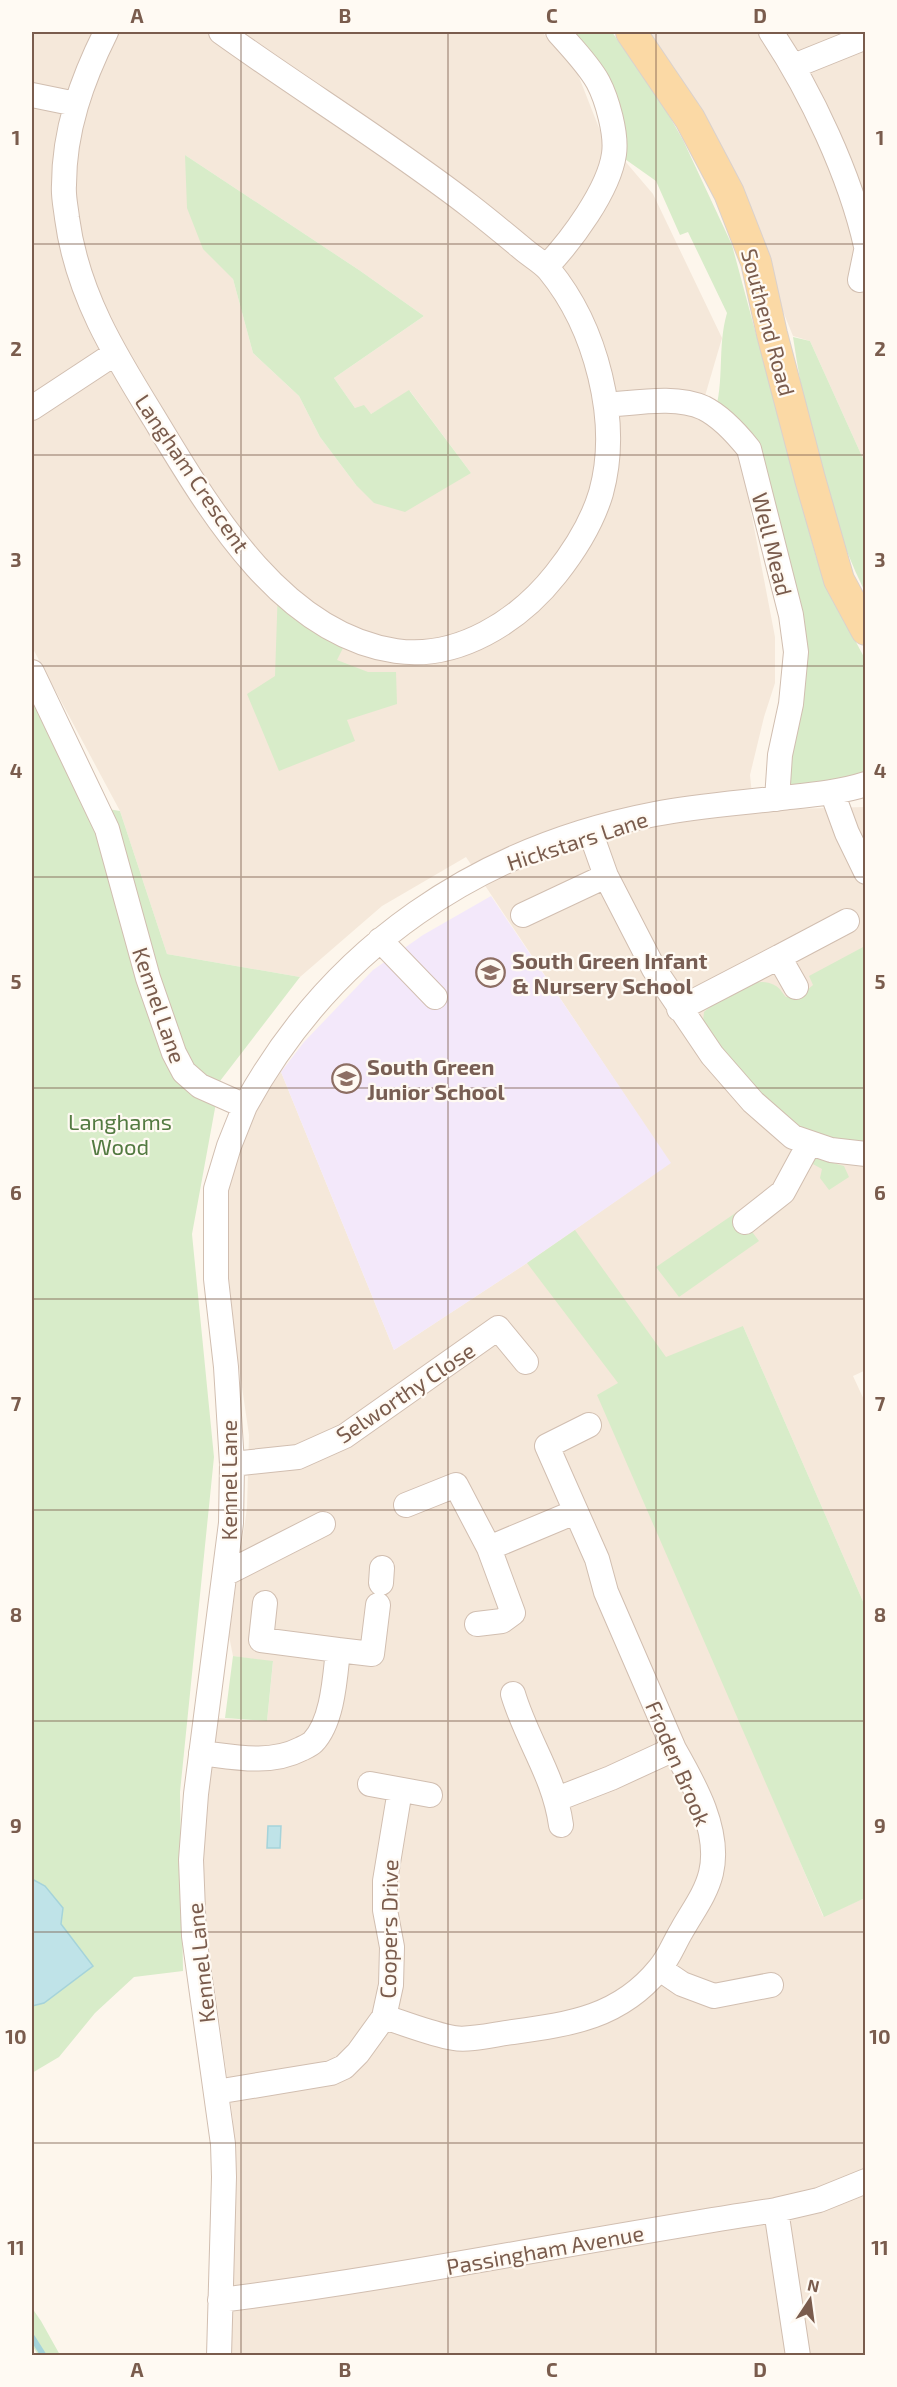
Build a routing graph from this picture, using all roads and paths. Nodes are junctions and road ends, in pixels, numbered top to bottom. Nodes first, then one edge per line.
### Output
1 (106, 32) edge
2 (221, 32) edge
3 (558, 32) edge
4 (632, 32) edge
5 (771, 32) edge
6 (866, 37) edge
7 (794, 66) junction
8 (32, 95) edge
9 (76, 104) junction
10 (866, 246) edge
11 (866, 251) edge
12 (546, 267) junction
13 (860, 280) dead end
14 (114, 354) junction
15 (606, 405) junction
16 (32, 408) edge
17 (866, 630) edge
18 (32, 672) edge
19 (866, 784) edge
20 (832, 792) junction
21 (777, 799) junction
22 (590, 831) junction
23 (866, 872) edge
24 (606, 876) junction
25 (523, 915) dead end
26 (847, 921) dead end
27 (380, 940) junction
28 (779, 957) junction
29 (796, 987) dead end
30 (435, 997) dead end
31 (679, 1009) junction
32 (244, 1106) junction
33 (809, 1144) junction
34 (866, 1154) edge
35 (745, 1222) dead end
36 (526, 1362) dead end
37 (589, 1425) dead end
38 (232, 1464) junction
39 (406, 1505) dead end
40 (575, 1512) junction
41 (323, 1524) dead end
42 (489, 1548) junction
43 (225, 1574) junction
44 (380, 1585) dead end
45 (265, 1603) dead end
46 (477, 1624) dead end
47 (338, 1650) junction
48 (513, 1694) dead end
49 (674, 1749) junction
50 (201, 1753) junction
51 (370, 1784) dead end
52 (400, 1790) junction
53 (430, 1795) dead end
54 (557, 1800) junction
55 (561, 1825) dead end
56 (660, 1969) junction
57 (771, 1985) dead end
58 (384, 2017) junction
59 (216, 2092) junction
60 (866, 2181) edge
61 (776, 2210) junction
62 (220, 2300) junction
63 (219, 2355) edge
64 (798, 2355) edge

1 - 9 street, Langham Crescent
2 - 12 street, Langham Crescent
3 - 12 street
4 - 17 main road, Southend Road
5 - 7 street
6 - 7 street
7 - 10 street
8 - 9 street
9 - 14 street, Langham Crescent
11 - 13 street
12 - 15 street, Langham Crescent
14 - 15 street, Langham Crescent
14 - 16 street
15 - 21 street, Well Mead
18 - 32 street, Kennel Lane
19 - 20 street, Hickstars Lane
20 - 21 street, Hickstars Lane
20 - 23 street
21 - 22 street, Hickstars Lane
22 - 24 street
22 - 27 street, Hickstars Lane
24 - 25 street
24 - 31 street
26 - 28 street
27 - 30 street
27 - 32 street, Hickstars Lane
28 - 29 street
28 - 31 street
31 - 33 street
32 - 38 street, Kennel Lane
33 - 34 street
33 - 35 street
36 - 38 street, Selworthy Close
37 - 40 street, Froden Brook
38 - 43 street, Kennel Lane
39 - 42 street
40 - 42 street
40 - 49 street, Froden Brook
41 - 43 street
42 - 46 street
43 - 50 street, Kennel Lane
44 - 47 street
45 - 47 street
47 - 50 street
48 - 54 street
49 - 54 street
49 - 56 street, Froden Brook
50 - 59 street, Kennel Lane
51 - 52 street
52 - 53 street
52 - 58 street, Coopers Drive
54 - 55 street
56 - 57 street
56 - 58 street, Froden Brook
58 - 59 street, Coopers Drive
59 - 62 street, Kennel Lane
60 - 61 street, Passingham Avenue
61 - 62 street, Passingham Avenue
61 - 64 street
62 - 63 street, Kennel Lane

